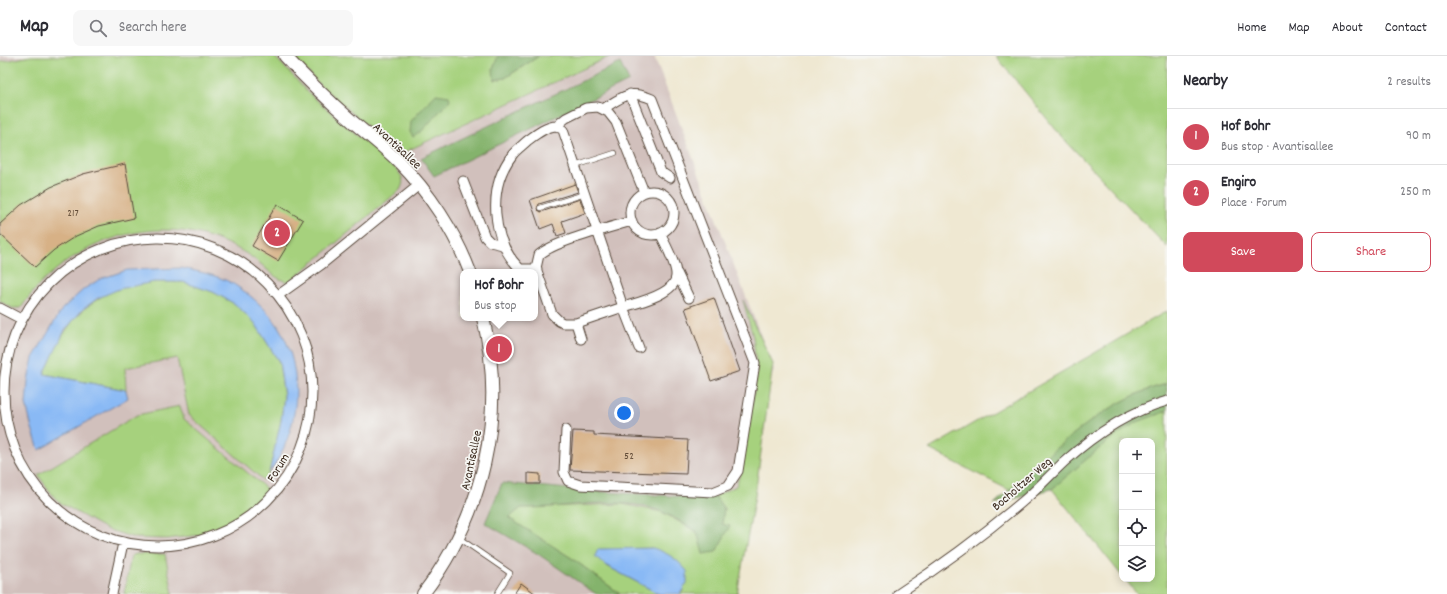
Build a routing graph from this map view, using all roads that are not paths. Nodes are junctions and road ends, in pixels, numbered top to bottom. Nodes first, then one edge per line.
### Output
1 (285, 56) edge
2 (630, 94) junction
3 (603, 109) junction
4 (558, 127) junction
5 (615, 152) dead end
6 (575, 166) junction
7 (681, 174) junction
8 (670, 178) junction
9 (462, 182) dead end
10 (419, 184) junction
11 (644, 192) junction
12 (585, 194) junction
13 (663, 194) junction
14 (540, 208) dead end
15 (632, 221) junction
16 (598, 232) junction
17 (660, 233) junction
18 (503, 245) junction
19 (469, 269) edge
20 (537, 269) joint
21 (676, 271) junction
22 (538, 272) edge
23 (672, 287) junction
24 (685, 288) junction
25 (280, 294) junction
26 (689, 298) dead end
27 (623, 307) junction
28 (0, 308) edge
29 (22, 319) junction
30 (484, 321) edge
31 (576, 323) junction
32 (581, 340) dead end
33 (639, 348) dead end
34 (1167, 401) edge
35 (566, 430) dead end
36 (459, 538) junction
37 (123, 543) junction
38 (112, 594) edge
39 (423, 594) edge
40 (497, 594) edge
41 (898, 594) edge

1 - 10 street, Avantisallee
2 - 3 street
2 - 7 street
2 - 8 street
3 - 4 street
3 - 11 street
4 - 6 street
4 - 18 street
5 - 6 lane
6 - 12 street
7 - 8 street
7 - 35 street
8 - 13 street
9 - 18 street
10 - 19 street, Avantisallee
10 - 25 street
11 - 13 street
11 - 15 street
12 - 14 lane
12 - 16 street
13 - 17 street
15 - 16 street
15 - 17 street
16 - 20 street
16 - 27 street
17 - 21 street
18 - 20 street
21 - 23 street
21 - 24 street
22 - 31 street
23 - 24 street
23 - 27 street
24 - 26 street
25 - 29 street, Forum
25 - 37 street, Forum
27 - 31 street
27 - 33 street
28 - 29 street
29 - 37 street, Forum
30 - 36 street, Avantisallee
31 - 32 street
34 - 41 street, Bocholtzer Weg
36 - 39 street, Avantisallee
36 - 40 lane
37 - 38 street

